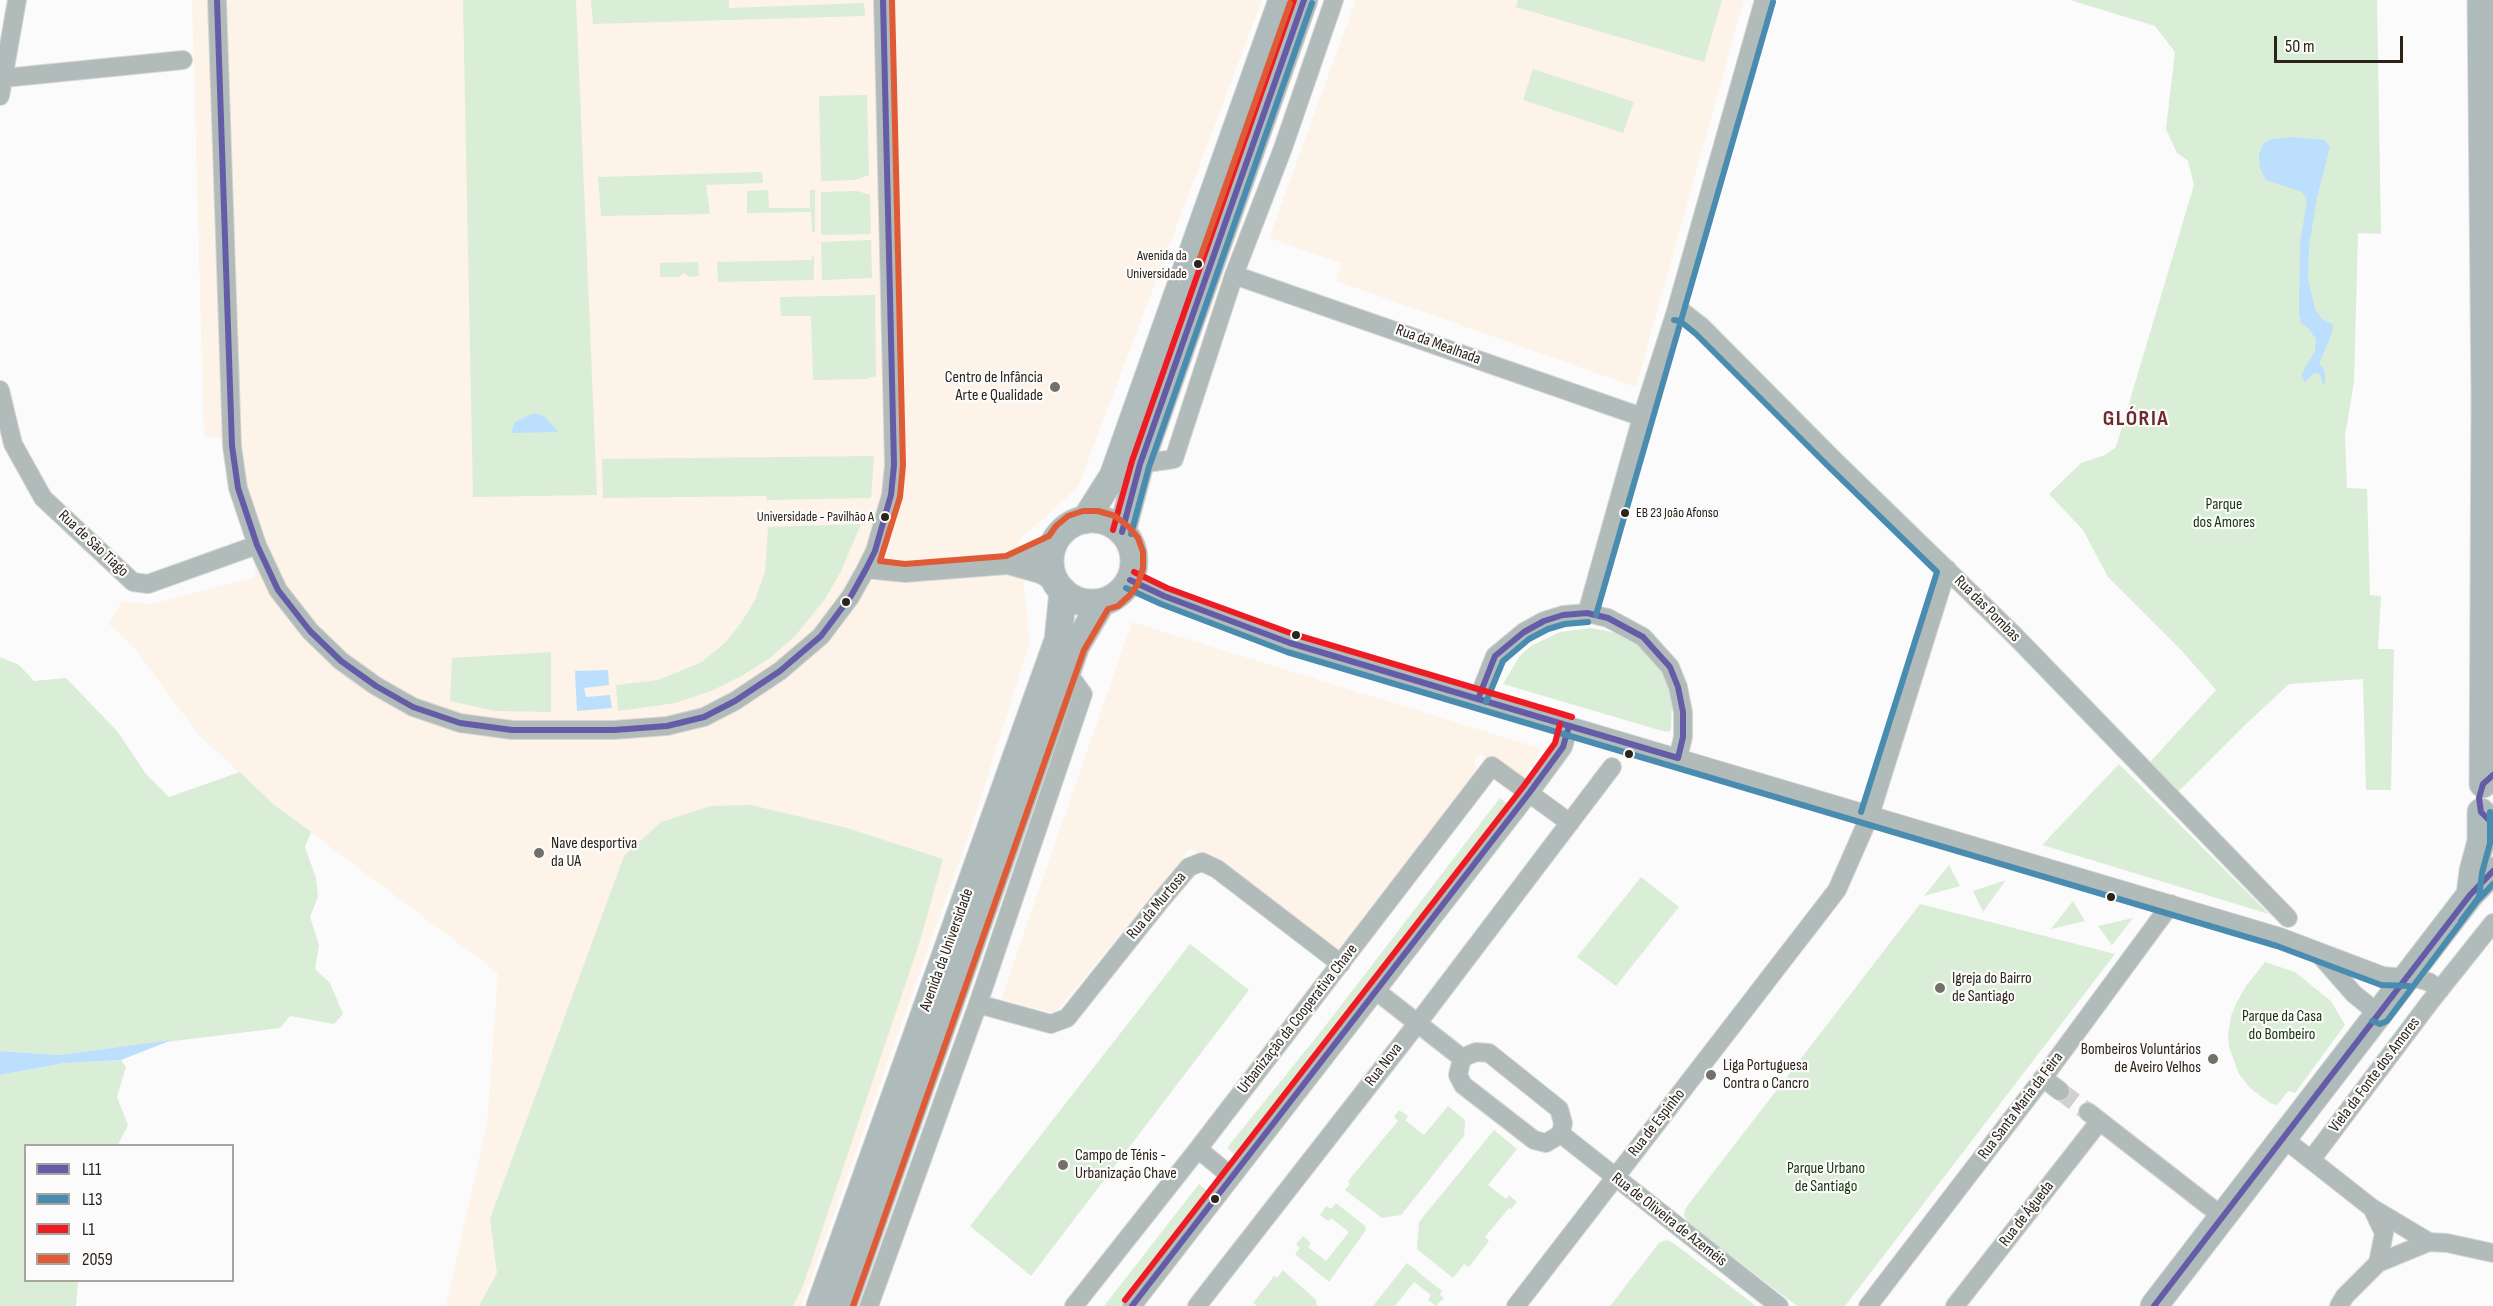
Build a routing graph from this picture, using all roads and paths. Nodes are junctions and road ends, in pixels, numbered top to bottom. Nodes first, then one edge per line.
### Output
1 (17, 0) edge
2 (217, 0) edge
3 (883, 0) edge
4 (1282, 0) edge
5 (1304, 0) edge
6 (1334, 0) edge
7 (1764, 0) edge
8 (2481, 0) edge
9 (183, 60) dead end
10 (2, 87) edge
11 (1234, 275) junction
12 (1676, 311) junction
13 (0, 390) edge
14 (2489, 399) edge
15 (1642, 417) junction
16 (1140, 464) junction
17 (1085, 520) junction
18 (1122, 532) junction
19 (1055, 543) junction
20 (257, 544) junction
21 (1008, 565) junction
22 (866, 569) junction
23 (1947, 569) junction
24 (1130, 580) junction
25 (1060, 587) junction
26 (1102, 602) junction
27 (1587, 613) junction
28 (1067, 672) junction
29 (1478, 699) junction
30 (1569, 726) junction
31 (2489, 735) edge
32 (1678, 758) junction
33 (1612, 767) dead end
34 (2488, 780) edge
35 (1530, 792) junction
36 (1870, 815) junction
37 (2487, 818) edge
38 (1570, 823) junction
39 (2493, 871) edge
40 (2470, 895) junction
41 (2171, 904) junction
42 (2288, 918) dead end
43 (2493, 923) edge
44 (2316, 952) junction
45 (1341, 964) junction
46 (2409, 977) junction
47 (1375, 990) junction
48 (2440, 990) junction
49 (978, 1004) junction
50 (2380, 1015) junction
51 (1417, 1024) junction
52 (1462, 1058) junction
53 (2043, 1078) junction
54 (2060, 1091) tunnel mouth
55 (1561, 1134) junction
56 (2283, 1138) junction
57 (1198, 1149) junction
58 (2311, 1160) junction
59 (1232, 1177) junction
60 (1615, 1178) junction
61 (2372, 1208) junction
62 (2223, 1217) junction
63 (2429, 1242) junction
64 (2493, 1253) edge
65 (2378, 1263) junction
66 (820, 1306) edge
67 (843, 1306) edge
68 (869, 1306) edge
69 (1074, 1306) edge
70 (1132, 1306) edge
71 (1197, 1306) edge
72 (1516, 1306) edge
73 (1779, 1306) edge
74 (1868, 1306) edge
75 (1955, 1306) edge
76 (2154, 1306) edge
77 (2339, 1306) edge

1 - 10 street
2 - 20 street
3 - 22 street
4 - 17 main road
5 - 16 main road
6 - 11 street
7 - 12 street
8 - 14 main road
9 - 10 street
11 - 15 street, Rua da Mealhada
11 - 16 street
12 - 15 street
12 - 23 street, Rua das Pombas
13 - 20 street, Rua de São Tiago
14 - 31 main road
15 - 27 street
16 - 18 main road
17 - 18 main road
17 - 19 main road
18 - 24 main road
19 - 21 street
19 - 25 main road
20 - 22 street
21 - 22 street
21 - 25 street
23 - 36 street, Rua de Espinho
23 - 42 street, Rua das Pombas
24 - 26 main road
24 - 29 street
25 - 26 main road
25 - 66 main road, Avenida da Universidade
26 - 28 main road, Avenida da Universidade
27 - 29 street
27 - 32 street
28 - 49 street
28 - 67 main road, Avenida da Universidade
29 - 30 street
30 - 32 street
30 - 35 street
31 - 34 main road
32 - 36 street
33 - 38 street, Rua Nova
34 - 37 main road
35 - 38 street
35 - 45 street, Urbanização da Cooperativa Chave
35 - 47 street
36 - 41 street
36 - 60 street, Rua de Espinho
37 - 40 main road
38 - 51 street, Rua Nova
39 - 40 main road
40 - 46 main road
41 - 44 street
41 - 53 street, Rua Santa Maria da Feira
43 - 48 street, Viela da Fonte dos Amores
44 - 46 street
44 - 50 street
45 - 49 street, Rua da Murtosa
45 - 57 street, Urbanização da Cooperativa Chave
46 - 48 street
46 - 50 main road
47 - 51 street
47 - 59 street
48 - 58 street, Viela da Fonte dos Amores
49 - 68 street
50 - 56 main road
51 - 52 street
51 - 71 street, Rua Nova
52 - 55 street
52 - 55 street
53 - 54 street
53 - 74 street, Rua Santa Maria da Feira
55 - 60 street, Rua de Oliveira de Azeméis
56 - 58 street
56 - 62 main road
57 - 59 street
57 - 69 street, Urbanização da Cooperativa Chave
58 - 61 street
59 - 70 street
60 - 72 street, Rua de Espinho
60 - 73 street, Rua de Oliveira de Azeméis
61 - 63 street
61 - 65 street
62 - 75 street, Rua de Águeda
62 - 76 main road
63 - 64 street
63 - 65 street
65 - 77 street

